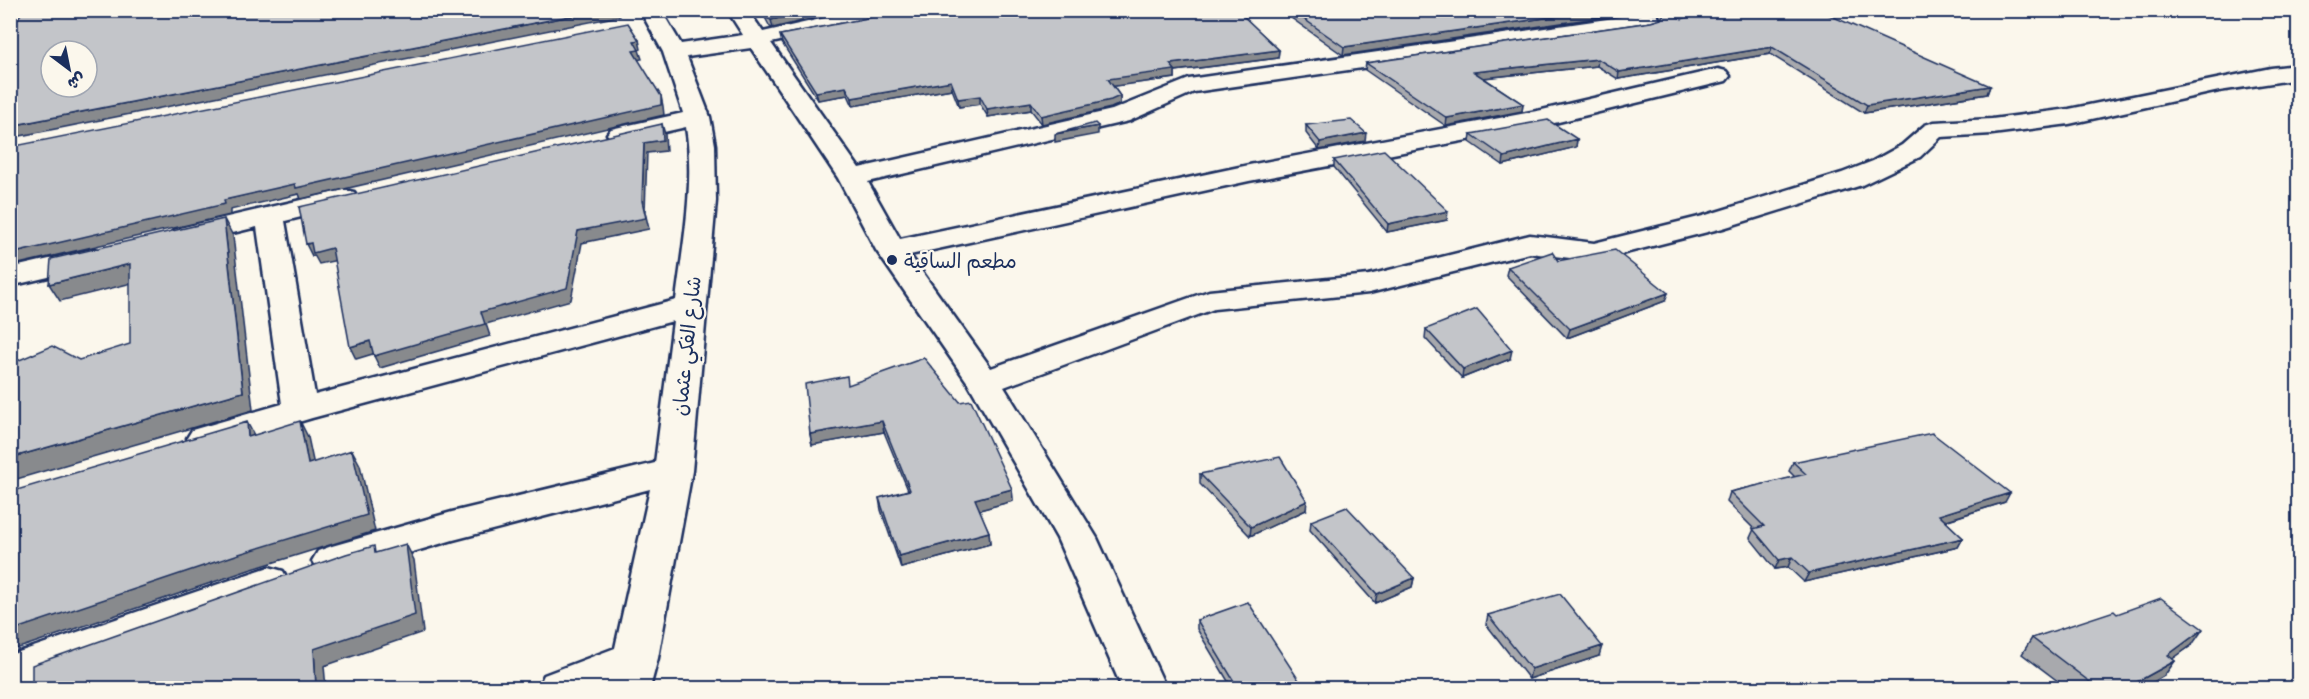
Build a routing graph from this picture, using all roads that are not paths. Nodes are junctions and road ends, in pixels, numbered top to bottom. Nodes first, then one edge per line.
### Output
1 (22, 10) edge
2 (737, 10) edge
3 (906, 10) edge
4 (646, 17) edge
5 (1649, 20) edge
6 (10, 29) edge
7 (757, 40) junction
8 (674, 52) junction
9 (2298, 72) edge
10 (1718, 76) dead end
11 (697, 117) junction
12 (593, 141) edge
13 (852, 178) junction
14 (374, 192) edge
15 (270, 216) junction
16 (157, 242) edge
17 (123, 250) edge
18 (891, 250) junction
19 (10, 277) edge
20 (691, 306) junction
21 (984, 382) junction
22 (300, 410) junction
23 (178, 446) edge
24 (673, 471) junction
25 (10, 673) edge
26 (632, 673) edge
27 (560, 688) edge
28 (1144, 688) edge

1 - 6 street
2 - 7 street
3 - 7 street
4 - 8 street, شارع الفكي عثمان
5 - 13 street
7 - 8 street
7 - 13 street
8 - 11 street, شارع الفكي عثمان
9 - 21 street
10 - 18 street
11 - 12 street
11 - 20 street, شارع الفكي عثمان
13 - 18 street
14 - 15 street
15 - 16 street
15 - 22 street
17 - 19 street
18 - 21 street
20 - 22 street
20 - 24 street, شارع الفكي عثمان
21 - 28 street
22 - 23 street
24 - 25 street
24 - 26 street, شارع الفكي عثمان
26 - 27 street

